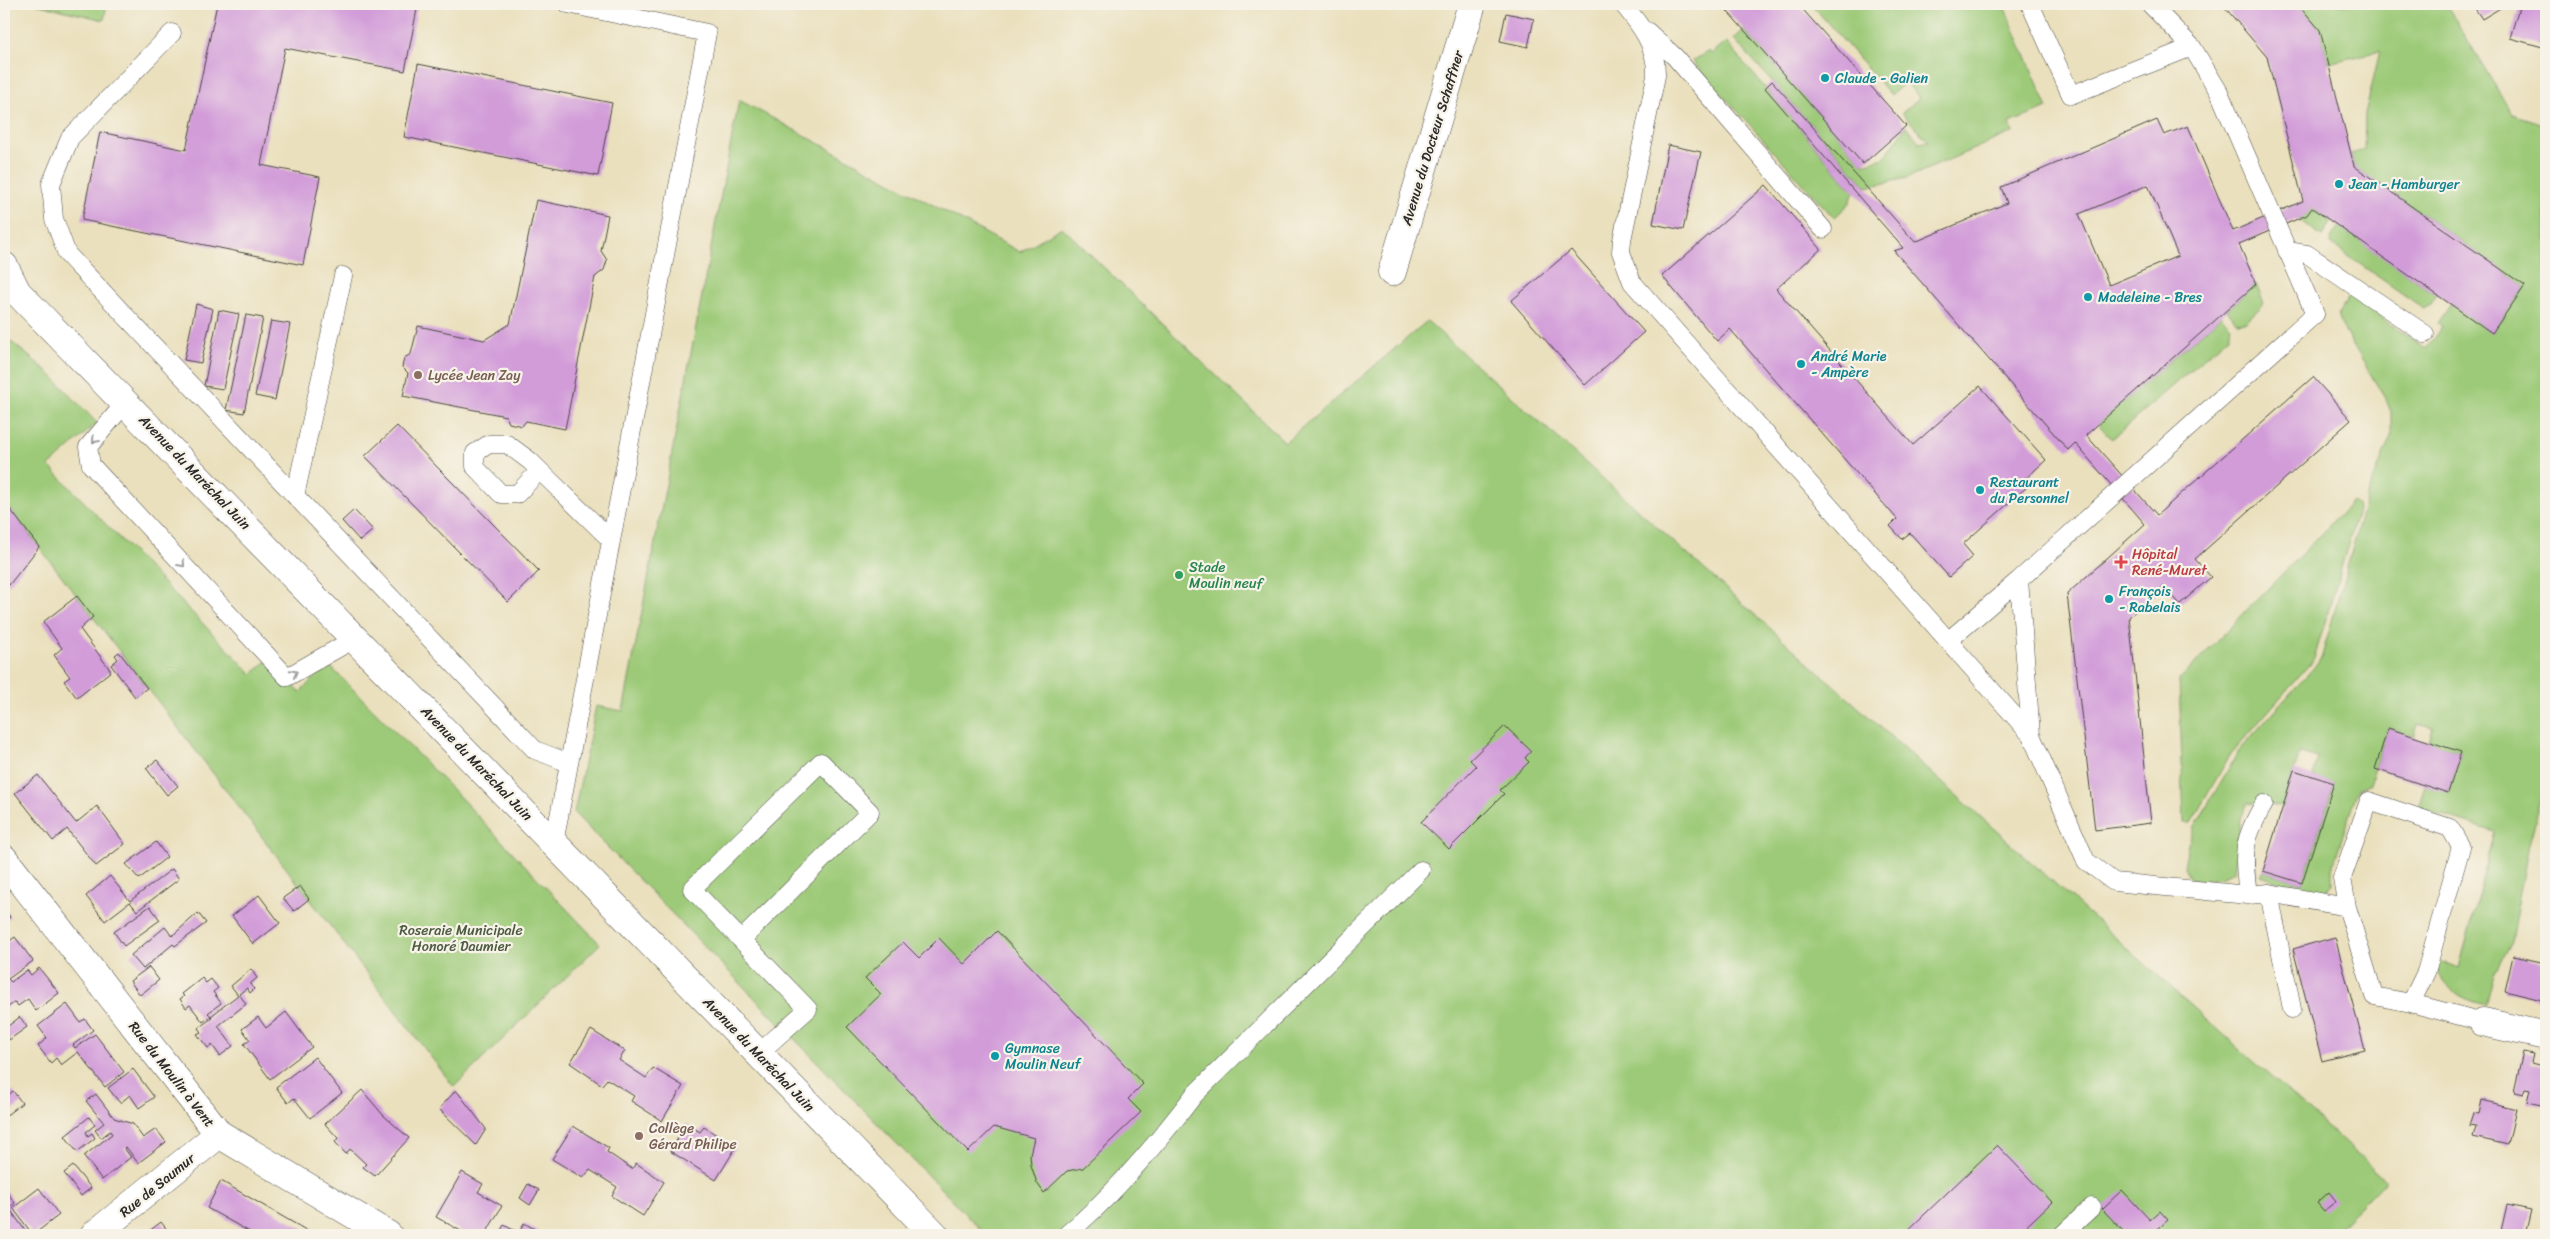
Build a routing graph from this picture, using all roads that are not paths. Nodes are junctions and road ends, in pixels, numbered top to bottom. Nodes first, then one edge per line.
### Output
1 (568, 4) edge
2 (1472, 4) edge
3 (1624, 4) edge
4 (2030, 4) edge
5 (2150, 4) edge
6 (1643, 27) junction
7 (172, 33) dead end
8 (2192, 47) junction
9 (1823, 229) dead end
10 (2287, 250) junction
11 (4, 266) edge
12 (1392, 272) dead end
13 (343, 276) dead end
14 (10, 288) edge
15 (2425, 334) dead end
16 (126, 402) junction
17 (539, 471) dead end
18 (295, 496) junction
19 (611, 540) junction
20 (2019, 580) junction
21 (356, 638) junction
22 (1948, 641) junction
23 (2031, 735) junction
24 (569, 763) junction
25 (2264, 804) dead end
26 (554, 843) junction
27 (4, 859) edge
28 (1421, 870) dead end
29 (2269, 893) junction
30 (2248, 895) junction
31 (2347, 907) junction
32 (741, 940) junction
33 (2411, 1003) junction
34 (2292, 1009) dead end
35 (2483, 1022) joint
36 (2546, 1036) edge
37 (759, 1053) junction
38 (219, 1134) junction
39 (2092, 1207) dead end
40 (94, 1235) edge
41 (388, 1235) edge
42 (935, 1235) edge
43 (1066, 1235) edge
44 (2062, 1235) edge

1 - 19 lane
2 - 12 street, Avenue du Docteur Schaffner
3 - 6 lane
4 - 8 lane
5 - 8 lane
6 - 9 lane
6 - 22 lane
7 - 18 lane
8 - 10 lane
10 - 15 lane
10 - 20 lane
11 - 14 street, Avenue du Maréchal Juin
13 - 18 lane
14 - 16 street, Avenue du Maréchal Juin
16 - 21 street, Avenue du Maréchal Juin
16 -> 21 lane
17 - 19 lane
18 - 24 lane
19 - 24 lane
20 - 22 lane
20 - 23 lane
21 - 26 street, Avenue du Maréchal Juin
22 - 23 lane
23 - 30 lane
24 - 26 lane
25 - 30 lane
26 - 37 street, Avenue du Maréchal Juin
27 - 38 street, Rue du Moulin à Vent
28 - 43 lane
29 - 30 lane
29 - 31 lane
29 - 34 lane
31 - 33 lane
31 - 33 lane
32 - 32 lane
32 - 37 lane
33 - 35 lane
35 - 36 street
37 - 42 street, Avenue du Maréchal Juin
38 - 40 street, Rue de Saumur
38 - 41 street, Rue du Moulin à Vent
39 - 44 lane

